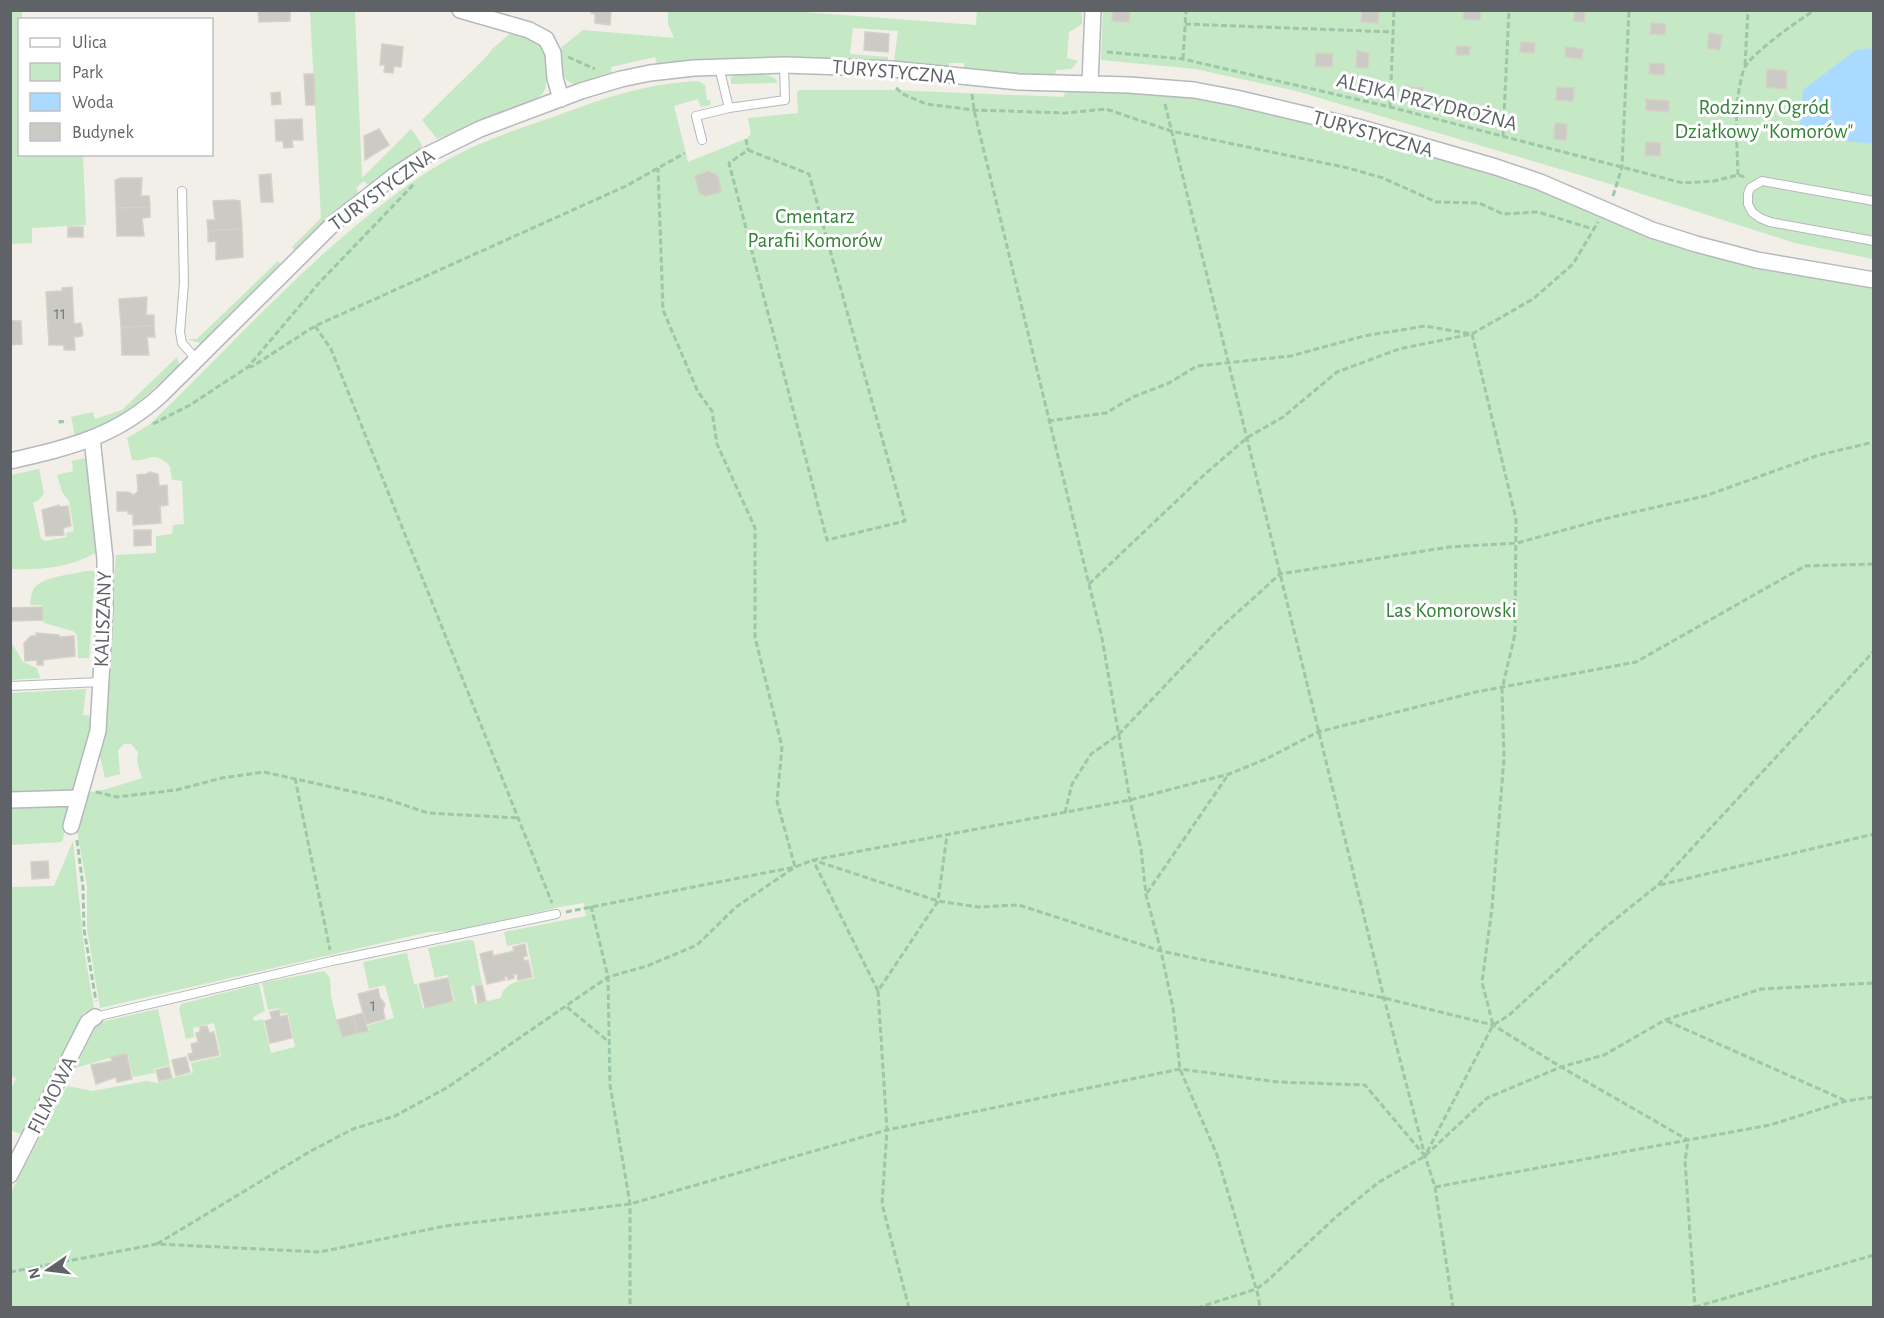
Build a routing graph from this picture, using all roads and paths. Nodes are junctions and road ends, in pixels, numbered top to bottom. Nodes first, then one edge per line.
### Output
1 (460, 10) edge
2 (1093, 10) edge
3 (1186, 10) edge
4 (1394, 10) edge
5 (1509, 10) edge
6 (1629, 10) edge
7 (1748, 10) edge
8 (1815, 10) edge
9 (1185, 24) junction
10 (1394, 32) junction
11 (549, 46) junction
12 (1107, 52) dead end
13 (1183, 58) junction
14 (784, 65) junction
15 (719, 67) junction
16 (1745, 67) junction
17 (602, 71) dead end
18 (1090, 84) junction
19 (1162, 87) junction
20 (896, 88) dead end
21 (972, 94) dead end
22 (561, 99) junction
23 (1390, 107) junction
24 (729, 108) junction
25 (974, 111) junction
26 (1171, 131) junction
27 (1503, 136) junction
28 (746, 139) dead end
29 (702, 140) dead end
30 (748, 150) junction
31 (685, 153) dead end
32 (1622, 167) junction
33 (658, 168) junction
34 (420, 178) dead end
35 (1617, 186) dead end
36 (182, 191) dead end
37 (1874, 201) edge
38 (1606, 211) junction
39 (1593, 228) junction
40 (1874, 241) edge
41 (1874, 280) edge
42 (315, 326) junction
43 (1472, 334) junction
44 (196, 359) junction
45 (1229, 363) junction
46 (248, 367) junction
47 (60, 420) dead end
48 (67, 421) dead end
49 (1048, 421) junction
50 (148, 424) dead end
51 (1248, 437) junction
52 (92, 438) junction
53 (1874, 442) edge
54 (10, 461) edge
55 (1517, 543) junction
56 (1874, 564) edge
57 (1280, 574) junction
58 (1089, 584) junction
59 (1874, 651) edge
60 (100, 682) junction
61 (10, 686) edge
62 (1502, 689) junction
63 (1318, 732) junction
64 (1119, 735) junction
65 (1229, 774) junction
66 (295, 778) junction
67 (81, 794) junction
68 (10, 800) edge
69 (1130, 800) junction
70 (1065, 813) junction
71 (519, 818) junction
72 (71, 826) joint
73 (1874, 834) edge
74 (947, 835) junction
75 (813, 860) junction
76 (795, 867) junction
77 (1658, 885) junction
78 (1146, 895) junction
79 (938, 901) junction
80 (591, 906) junction
81 (556, 914) junction
82 (1161, 951) junction
83 (332, 961) junction
84 (608, 977) junction
85 (1874, 983) edge
86 (878, 991) junction
87 (1384, 998) junction
88 (566, 1006) junction
89 (95, 1017) junction
90 (1665, 1020) junction
91 (1492, 1025) junction
92 (609, 1042) junction
93 (1561, 1067) junction
94 (1180, 1070) junction
95 (1874, 1097) edge
96 (1846, 1101) junction
97 (887, 1131) junction
98 (1688, 1140) junction
99 (1425, 1156) junction
100 (10, 1175) edge
101 (1435, 1187) junction
102 (630, 1204) junction
103 (157, 1244) junction
104 (1874, 1256) edge
105 (10, 1272) edge
106 (1256, 1289) junction
107 (1695, 1307) edge
108 (630, 1308) edge
109 (909, 1308) edge
110 (1197, 1308) edge
111 (1260, 1308) edge
112 (1453, 1308) edge

1 - 11 street
2 - 18 street
3 - 9 path
4 - 10 path
5 - 27 path
6 - 32 path
7 - 16 path
8 - 16 path
9 - 10 path
9 - 13 path
10 - 23 path
11 - 17 path
11 - 22 street
12 - 13 path, ALEJKA PRZYDROŻNA
13 - 23 path, ALEJKA PRZYDROŻNA
14 - 15 street, TURYSTYCZNA
14 - 18 street, TURYSTYCZNA
14 - 24 lane
15 - 22 street, TURYSTYCZNA
15 - 24 lane
16 - 32 path, ALEJKA PRZYDROŻNA
18 - 19 street, TURYSTYCZNA
19 - 26 path
19 - 38 street, TURYSTYCZNA
20 - 25 path
21 - 25 path
22 - 44 street, TURYSTYCZNA
23 - 27 path, ALEJKA PRZYDROŻNA
24 - 29 lane
25 - 26 path
25 - 49 path
26 - 39 path
26 - 45 path
27 - 32 path, ALEJKA PRZYDROŻNA
28 - 30 path
30 - 30 path
31 - 33 path
32 - 35 path
33 - 42 path
33 - 76 path
34 - 46 path
36 - 44 lane
37 - 40 lane
38 - 39 path
38 - 41 street, TURYSTYCZNA
39 - 43 path
42 - 46 path
42 - 71 path
43 - 45 path
43 - 51 path
43 - 55 path
44 - 52 street, TURYSTYCZNA
45 - 49 path
45 - 51 path
46 - 50 path
47 - 48 path
49 - 58 path
51 - 57 path
51 - 58 path
52 - 54 street, TURYSTYCZNA
52 - 60 street, KALISZANY
53 - 55 path
55 - 57 path
55 - 62 path
56 - 62 path
57 - 63 path
57 - 64 path
58 - 64 path
59 - 77 path
60 - 61 lane
60 - 67 street, KALISZANY
62 - 63 path
62 - 91 path
63 - 65 path
63 - 87 path
64 - 69 path
64 - 70 path
65 - 69 path
65 - 78 path
66 - 67 path
66 - 71 path
66 - 83 path
67 - 68 street
67 - 72 street, KALISZANY
69 - 70 path
69 - 78 path
70 - 74 path
71 - 81 path
72 - 89 path
73 - 77 path
74 - 75 path
74 - 79 path
75 - 76 path
75 - 79 path
75 - 86 path
76 - 80 path
76 - 84 path
77 - 91 path
78 - 82 path
79 - 82 path
79 - 86 path
80 - 81 path
80 - 84 path
81 - 83 lane
82 - 87 path
82 - 94 path
83 - 89 lane
84 - 88 path
84 - 92 path
85 - 90 path
86 - 97 path
87 - 91 path
87 - 99 path
88 - 92 path
88 - 103 path
89 - 100 street, FILMOWA
90 - 93 path
90 - 96 path
91 - 93 path
91 - 99 path
92 - 102 path
93 - 98 path
93 - 99 path
94 - 97 path
94 - 99 path
94 - 106 path
95 - 96 path
96 - 98 path
97 - 102 path
97 - 109 path
98 - 101 path
98 - 107 path
99 - 101 path
99 - 106 path
101 - 112 path
102 - 103 path
102 - 108 path
103 - 105 path
104 - 107 path
106 - 110 path
106 - 111 path

